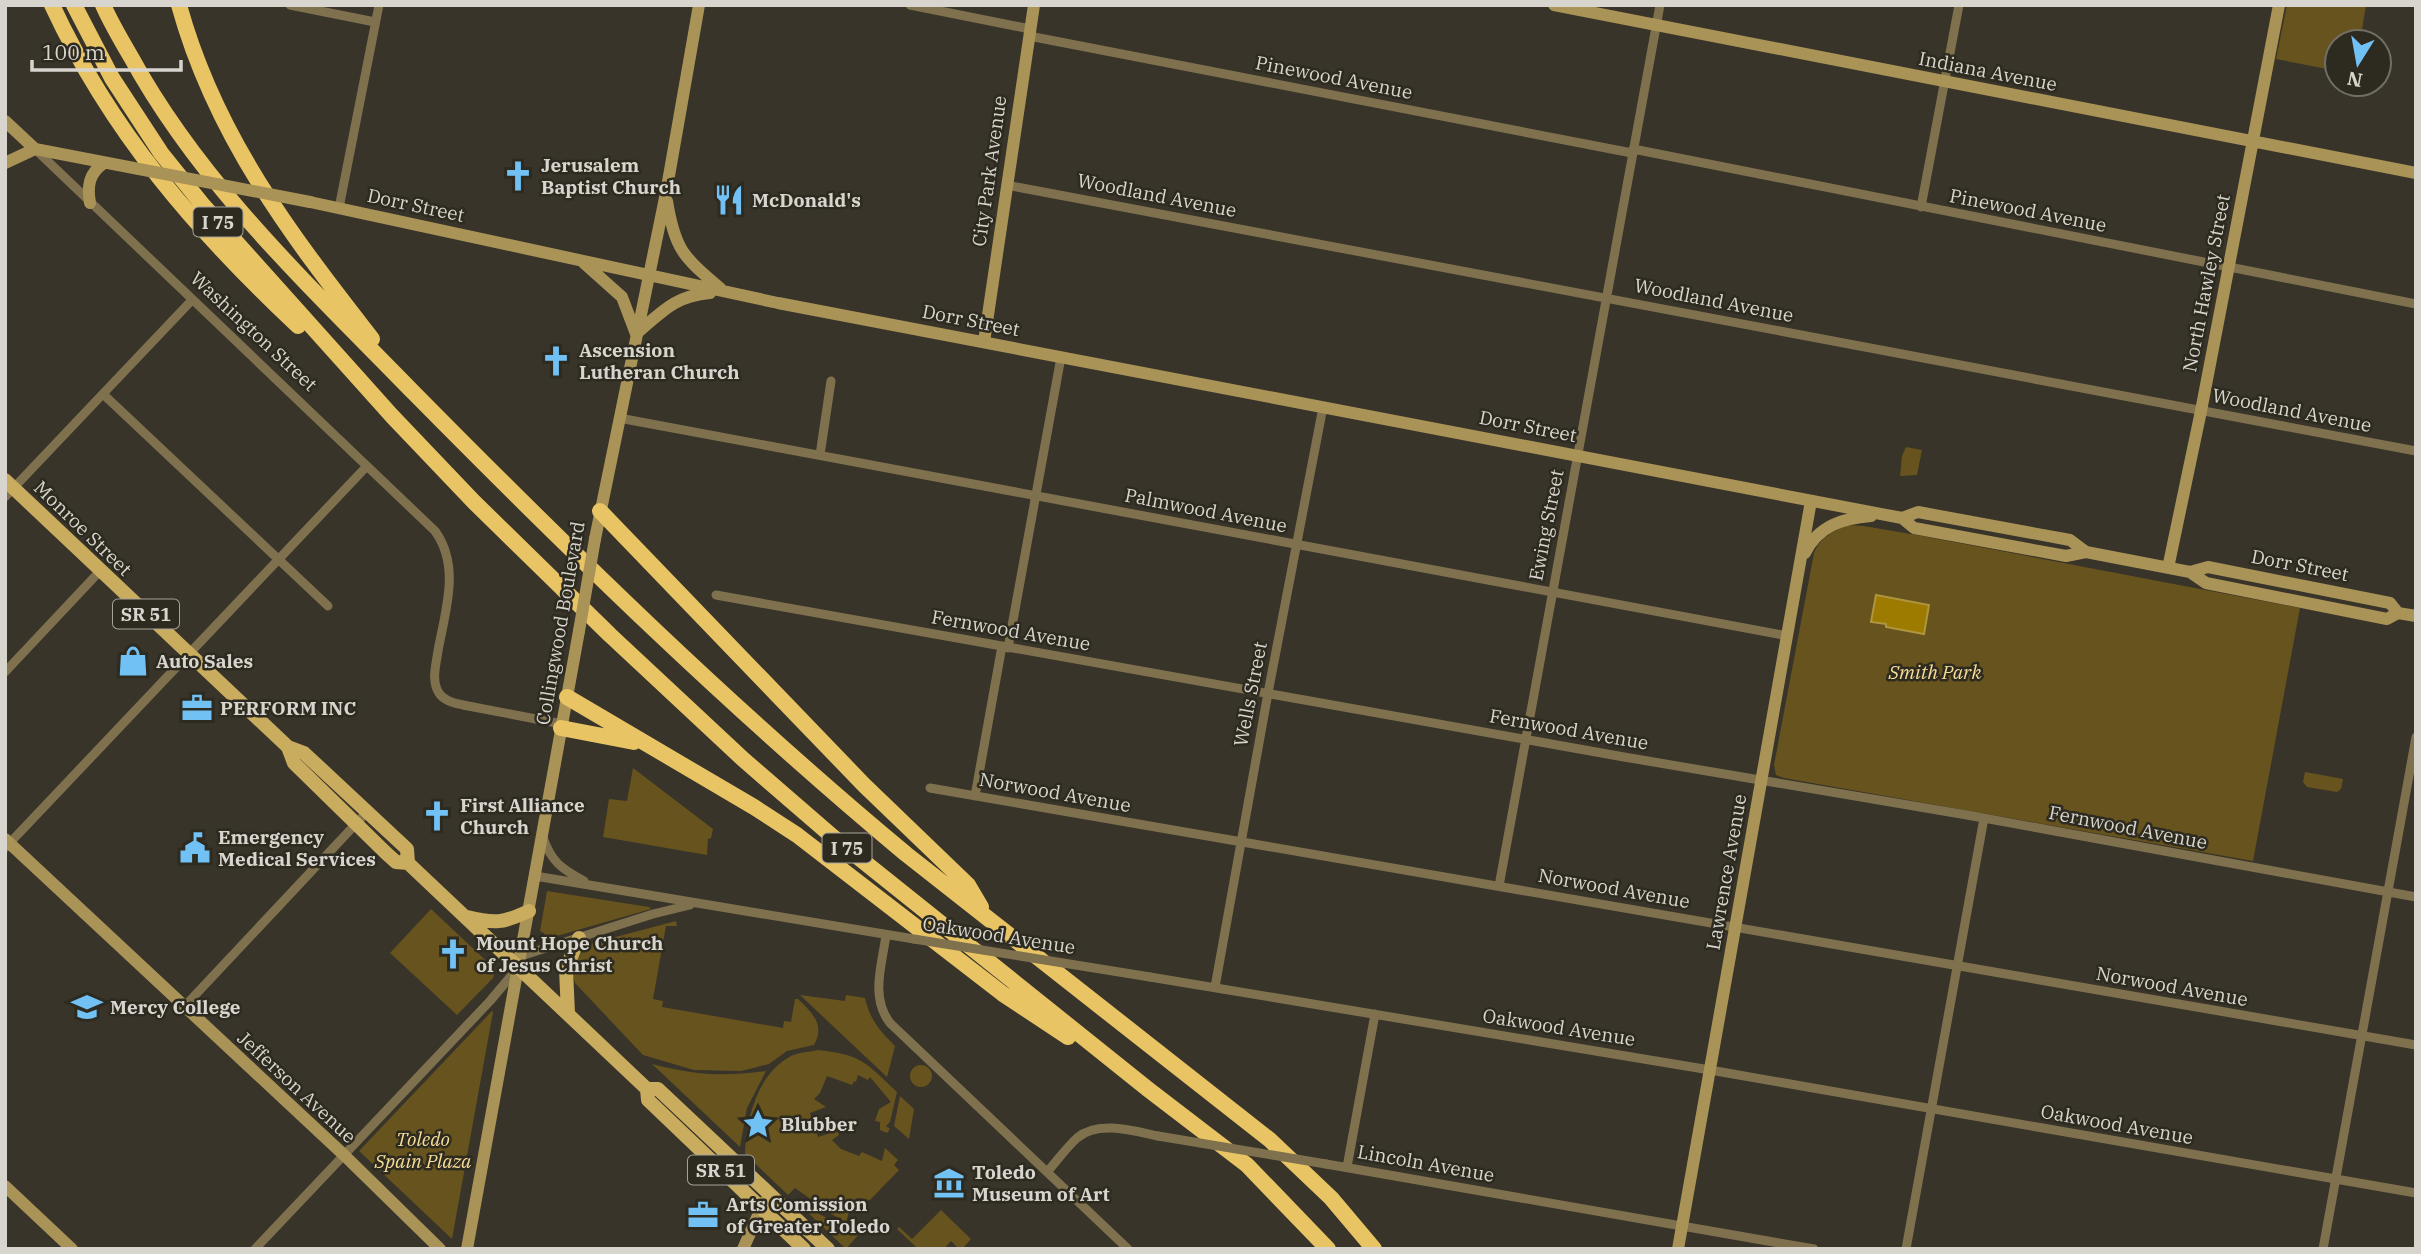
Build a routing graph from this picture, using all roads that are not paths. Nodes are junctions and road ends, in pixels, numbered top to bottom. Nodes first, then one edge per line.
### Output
1 (52, 5) edge
2 (74, 5) edge
3 (103, 5) edge
4 (179, 5) edge
5 (290, 5) edge
6 (379, 5) edge
7 (699, 5) edge
8 (910, 5) edge
9 (1034, 5) edge
10 (1554, 5) edge
11 (1660, 5) edge
12 (1959, 5) edge
13 (2278, 5) edge
14 (375, 22) junction
15 (1656, 25) junction
16 (1030, 32) junction
17 (1944, 82) junction
18 (8, 130) edge
19 (2252, 142) junction
20 (35, 149) junction
21 (1633, 151) junction
22 (5, 163) edge
23 (104, 163) junction
24 (2416, 173) edge
25 (1006, 185) junction
26 (666, 193) junction
27 (90, 203) junction
28 (1921, 206) junction
29 (339, 208) junction
30 (578, 259) junction
31 (2228, 268) junction
32 (648, 275) junction
33 (724, 291) junction
34 (1606, 297) junction
35 (192, 300) junction
36 (2416, 304) edge
37 (636, 334) junction
38 (984, 342) junction
39 (1061, 357) junction
40 (831, 381) dead end
41 (413, 391) junction
42 (103, 394) junction
43 (1323, 407) junction
44 (2201, 411) junction
45 (393, 416) junction
46 (619, 418) junction
47 (2416, 451) edge
48 (820, 455) junction
49 (1577, 455) junction
50 (368, 466) junction
51 (8, 488) edge
52 (1036, 496) junction
53 (1811, 501) junction
54 (600, 511) junction
55 (1886, 515) junction
56 (1298, 545) junction
57 (278, 560) junction
58 (1801, 563) junction
59 (2168, 568) junction
60 (100, 571) junction
61 (1551, 592) junction
62 (716, 595) dead end
63 (328, 606) dead end
64 (2416, 616) edge
65 (1788, 636) junction
66 (1005, 647) junction
67 (189, 654) junction
68 (5, 671) edge
69 (1268, 693) junction
70 (567, 697) junction
71 (562, 726) junction
72 (2416, 737) edge
73 (1525, 739) junction
74 (646, 744) junction
75 (288, 747) junction
76 (2414, 751) edge
77 (1762, 780) junction
78 (930, 788) dead end
79 (975, 796) junction
80 (367, 812) junction
81 (1984, 818) junction
82 (356, 823) junction
83 (542, 835) junction
84 (1241, 842) junction
85 (7, 844) edge
86 (408, 863) junction
87 (535, 876) junction
88 (592, 886) junction
89 (1499, 886) junction
90 (2388, 891) junction
91 (2416, 897) edge
92 (694, 904) junction
93 (529, 911) junction
94 (986, 915) junction
95 (465, 916) junction
96 (1736, 926) junction
97 (886, 935) junction
98 (579, 937) junction
99 (520, 962) junction
100 (1957, 966) junction
101 (1215, 988) junction
102 (183, 1008) junction
103 (568, 1014) junction
104 (1375, 1014) junction
105 (2362, 1036) junction
106 (2416, 1045) edge
107 (1710, 1070) junction
108 (647, 1089) junction
109 (1149, 1090) junction
110 (1931, 1109) junction
111 (344, 1155) junction
112 (1347, 1167) junction
113 (1047, 1172) junction
114 (2336, 1180) junction
115 (7, 1191) edge
116 (769, 1192) junction
117 (2416, 1193) edge
118 (761, 1208) junction
119 (1682, 1226) junction
120 (72, 1249) edge
121 (256, 1249) edge
122 (440, 1249) edge
123 (467, 1249) edge
124 (743, 1249) edge
125 (804, 1249) edge
126 (828, 1249) edge
127 (1128, 1249) edge
128 (1328, 1249) edge
129 (1374, 1249) edge
130 (1678, 1249) edge
131 (1814, 1249) edge
132 (1906, 1249) edge
133 (2323, 1249) edge

1 - 45 highway
2 - 45 highway, I 75
3 - 41 highway, I 75
4 - 41 highway
5 - 14 street
6 - 14 street
7 - 26 main road, Collingwood Boulevard
8 - 16 street, Pinewood Avenue
9 - 16 main road, City Park Avenue
10 - 15 main road, Indiana Avenue
11 - 15 street, Ewing Street
12 - 17 street
13 - 19 main road, North Hawley Street
14 - 29 street
15 - 17 main road, Indiana Avenue
15 - 21 street, Ewing Street
16 - 21 street, Pinewood Avenue
16 - 25 main road, City Park Avenue
17 - 19 main road, Indiana Avenue
17 - 28 street
18 - 20 main road, Washington Street
19 - 24 main road, Indiana Avenue
19 - 31 main road, North Hawley Street
20 - 22 main road
20 - 23 main road, Dorr Street
20 - 27 street, Washington Street
21 - 28 street, Pinewood Avenue
21 - 34 street, Ewing Street
23 - 27 main road
23 - 29 main road, Dorr Street, bridge
25 - 34 street, Woodland Avenue
25 - 38 main road, City Park Avenue
26 - 32 main road, Collingwood Boulevard
26 - 33 main road
27 - 35 street, Washington Street
28 - 31 street, Pinewood Avenue
29 - 30 main road, Dorr Street
30 - 32 main road, Dorr Street
30 - 37 main road
31 - 36 street, Pinewood Avenue
31 - 44 main road, North Hawley Street
32 - 33 main road, Dorr Street
32 - 37 main road, Collingwood Boulevard
33 - 37 main road
33 - 38 main road, Dorr Street
34 - 44 street, Woodland Avenue
34 - 49 street, Ewing Street
35 - 42 street
35 - 50 street, Washington Street
37 - 46 main road, Collingwood Boulevard
38 - 39 main road, Dorr Street
39 - 43 main road, Dorr Street
39 - 52 street
40 - 48 street
41 - 94 highway, I 75
42 - 51 street
42 - 57 street
43 - 49 main road, Dorr Street
43 - 56 street, Wells Street
44 - 47 street, Woodland Avenue
44 - 59 main road, North Hawley Street
45 - 109 highway, I 75
46 - 48 street, Palmwood Avenue
46 - 54 main road, Collingwood Boulevard
48 - 52 street, Palmwood Avenue
49 - 53 main road, Dorr Street
49 - 61 street, Ewing Street
50 - 57 street
50 - 71 street, Washington Street
51 - 60 main road, Monroe Street / SR 51
52 - 56 street, Palmwood Avenue
52 - 66 street
53 - 55 main road, Dorr Street
53 - 58 main road, Lawrence Avenue
54 - 70 main road, Collingwood Boulevard, bridge
54 - 94 highway
55 - 58 main road
55 - 59 main road, Dorr Street
56 - 61 street, Palmwood Avenue
56 - 69 street, Wells Street
57 - 63 street
57 - 67 street
58 - 65 main road, Lawrence Avenue
59 - 64 main road, Dorr Street
60 - 67 main road, Monroe Street / SR 51
60 - 68 street
61 - 65 street, Palmwood Avenue
61 - 73 street, Ewing Street
62 - 66 street, Fernwood Avenue
65 - 77 main road, Lawrence Avenue
66 - 69 street, Fernwood Avenue
66 - 79 street
67 - 75 main road, Monroe Street / SR 51
67 - 85 street
69 - 73 street, Fernwood Avenue
69 - 84 street, Wells Street
70 - 71 main road, Collingwood Boulevard
70 - 74 highway
71 - 74 highway
71 - 83 main road, Collingwood Boulevard
72 - 76 street
73 - 77 street, Fernwood Avenue
73 - 89 street, Ewing Street
74 - 109 highway
75 - 80 main road, Monroe Street / SR 51
75 - 82 main road, Monroe Street / SR 51
76 - 90 street
77 - 81 street, Fernwood Avenue
77 - 96 main road, Lawrence Avenue
78 - 79 street, Norwood Avenue
79 - 84 street, Norwood Avenue
80 - 82 street
80 - 86 main road, Monroe Street / SR 51
81 - 90 street, Fernwood Avenue
81 - 100 street
82 - 86 main road, Monroe Street / SR 51
82 - 102 street
83 - 87 main road, Collingwood Boulevard
83 - 88 street, Oakwood Avenue
84 - 89 street, Norwood Avenue
84 - 101 street, Wells Street
85 - 102 main road, Jefferson Avenue
86 - 95 main road, Monroe Street / SR 51
87 - 88 street, Oakwood Avenue
87 - 93 main road, Collingwood Boulevard
88 - 92 street, Oakwood Avenue
89 - 96 street, Norwood Avenue
90 - 91 street, Fernwood Avenue
90 - 105 street
92 - 97 street, Oakwood Avenue
92 - 98 street, Oakwood Avenue
93 - 95 main road
93 - 99 main road, Collingwood Boulevard
94 - 129 highway, I 75
95 - 99 main road, Monroe Street / SR 51
96 - 100 street, Norwood Avenue
96 - 107 main road, Lawrence Avenue
97 - 101 street, Oakwood Avenue, bridge
97 - 113 street
98 - 99 street, Oakwood Avenue
98 - 103 main road
99 - 103 main road, Monroe Street / SR 51
99 - 111 street
99 - 123 main road, Collingwood Boulevard
100 - 105 street, Norwood Avenue
100 - 110 street
101 - 104 street, Oakwood Avenue
102 - 111 main road, Jefferson Avenue
103 - 108 main road, Monroe Street / SR 51
104 - 107 street, Oakwood Avenue
104 - 112 street
105 - 106 street, Norwood Avenue
105 - 114 street
107 - 110 street, Oakwood Avenue
107 - 119 main road, Lawrence Avenue
108 - 116 main road, Monroe Street / SR 51
108 - 118 main road, Monroe Street / SR 51
109 - 128 highway, I 75
110 - 114 street, Oakwood Avenue
110 - 132 street
111 - 121 street
111 - 122 main road, Jefferson Avenue
112 - 113 street, Lincoln Avenue, bridge
112 - 119 street, Lincoln Avenue
113 - 127 street
114 - 117 street, Oakwood Avenue
114 - 133 street
115 - 120 main road
116 - 118 main road
116 - 126 main road, Monroe Street / SR 51
118 - 124 main road
118 - 125 main road, Monroe Street / SR 51
119 - 130 main road, Lawrence Avenue
119 - 131 street, Lincoln Avenue

